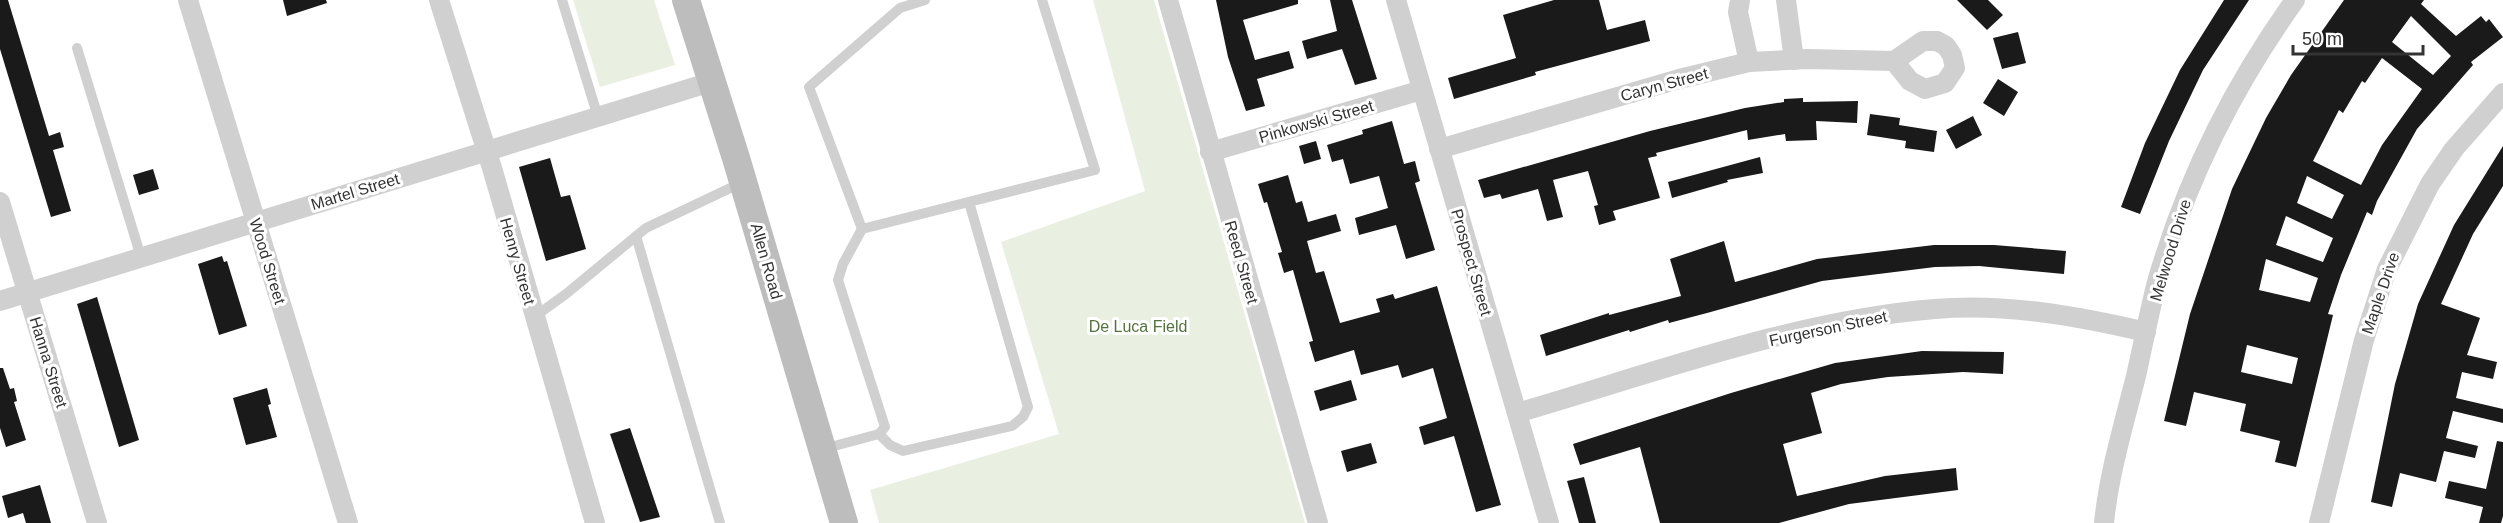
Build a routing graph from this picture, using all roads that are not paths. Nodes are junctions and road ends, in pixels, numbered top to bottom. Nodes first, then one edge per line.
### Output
1 (188, 0) edge
2 (439, 0) edge
3 (562, 0) edge
4 (686, 0) edge
5 (925, 0) edge
6 (1042, 0) edge
7 (1168, 0) edge
8 (1396, 0) edge
9 (1740, 0) edge
10 (1786, 0) edge
11 (2295, 0) edge
12 (898, 4) edge
13 (77, 48) dead end
14 (1794, 60) junction
15 (1894, 61) dead end
16 (1749, 62) junction
17 (711, 82) junction
18 (1422, 90) junction
19 (2503, 93) edge
20 (598, 117) junction
21 (1439, 148) junction
22 (486, 150) junction
23 (1210, 152) junction
24 (743, 182) junction
25 (0, 202) edge
26 (969, 202) junction
27 (256, 222) junction
28 (862, 230) junction
29 (636, 236) junction
30 (141, 257) junction
31 (28, 292) junction
32 (0, 301) edge
33 (534, 317) junction
34 (2146, 332) junction
35 (1517, 413) junction
36 (879, 434) junction
37 (822, 449) junction
38 (97, 523) edge
39 (348, 523) edge
40 (595, 523) edge
41 (720, 523) edge
42 (844, 523) edge
43 (1318, 523) edge
44 (1549, 523) edge
45 (2104, 523) edge
46 (2319, 523) edge

1 - 27 street, Wood Street
2 - 22 street, Henry Street
3 - 20 lane
4 - 17 main road, Allen Road
5 - 12 lane
6 - 26 lane
7 - 23 street, Reed Street
8 - 18 street, Prospect Street
9 - 16 street
10 - 14 street
11 - 34 street, Melwood Drive
12 - 28 lane
13 - 30 lane
14 - 15 street, Caryn Street
14 - 16 street, Caryn Street
16 - 21 street, Caryn Street
17 - 20 street, Martel Street
17 - 24 main road, Allen Road
18 - 21 street, Prospect Street
18 - 23 street, Pinkowski Street
19 - 46 street, Maple Drive
20 - 22 street, Martel Street
21 - 35 street, Prospect Street
22 - 27 street, Martel Street
22 - 33 street, Henry Street
23 - 43 street, Reed Street
24 - 29 lane
24 - 37 main road, Allen Road
25 - 31 street, Hanna Street
26 - 28 lane
26 - 36 lane
27 - 30 street, Martel Street
27 - 39 street, Wood Street
28 - 36 lane
29 - 33 lane
29 - 41 lane
30 - 31 street, Martel Street
31 - 32 street, Martel Street
31 - 38 street, Hanna Street
33 - 40 street, Henry Street
34 - 35 street, Furgerson Street
34 - 45 street, Melwood Drive
35 - 44 street, Prospect Street
36 - 37 lane
37 - 42 main road, Allen Road

